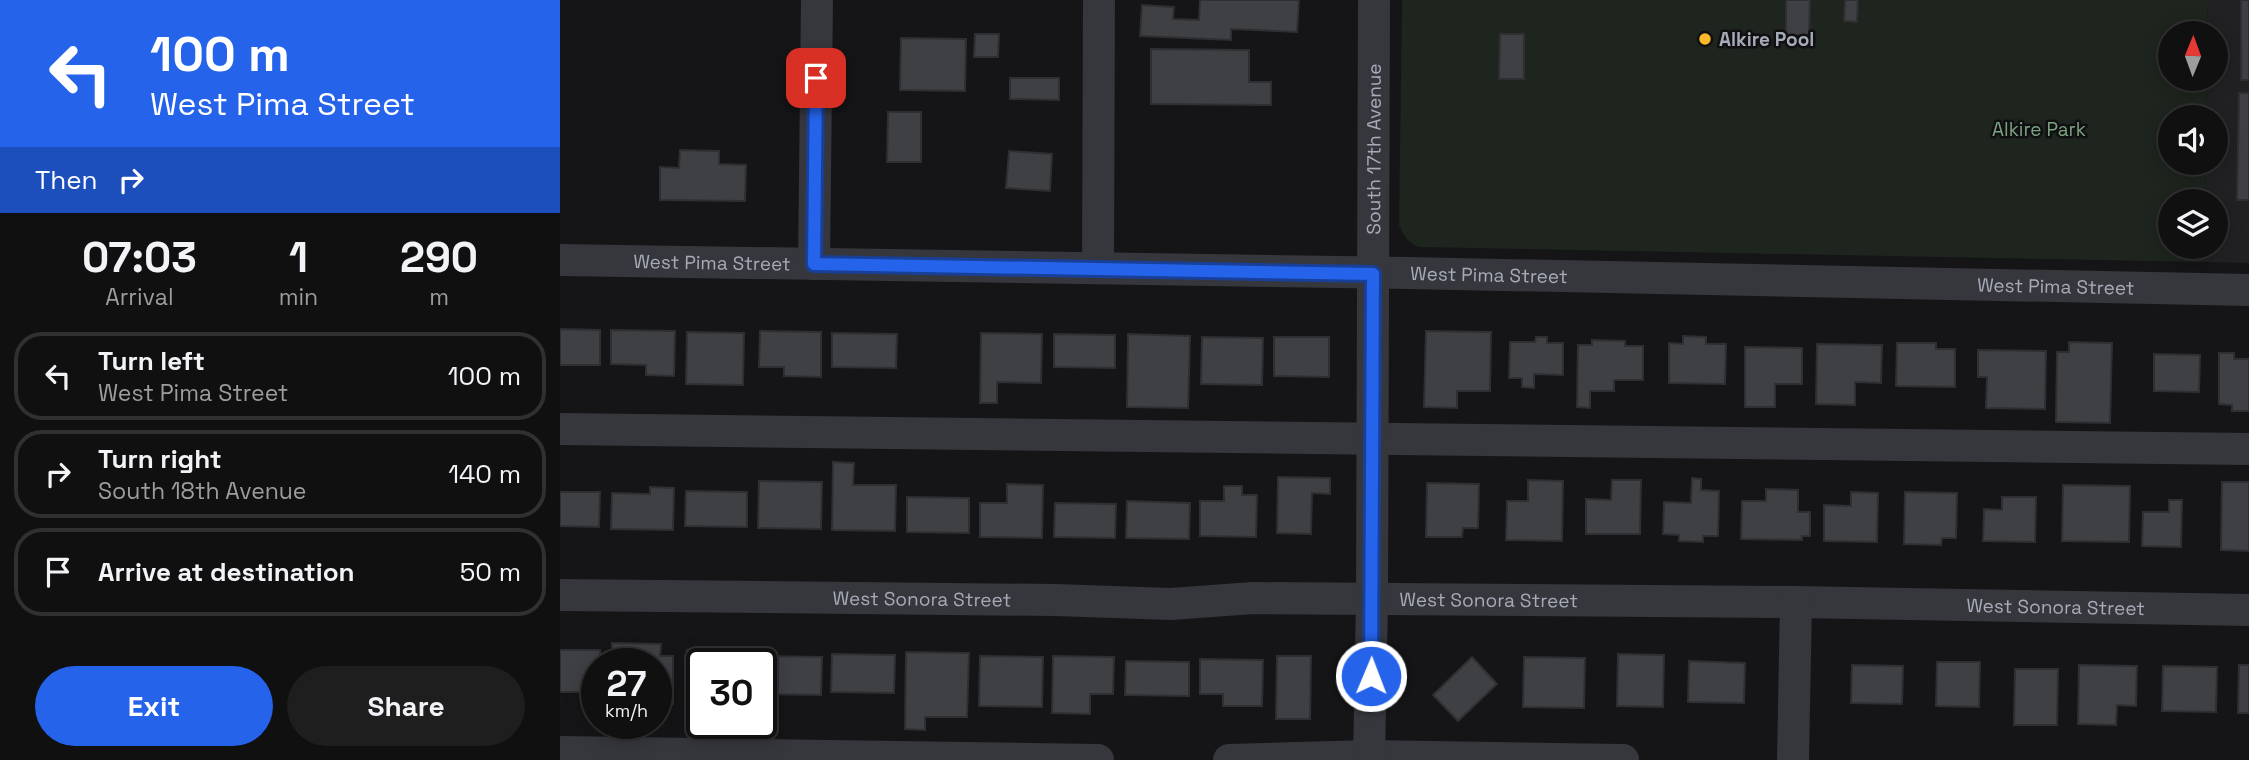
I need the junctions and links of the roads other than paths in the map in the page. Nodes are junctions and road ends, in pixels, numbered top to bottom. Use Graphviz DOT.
graph roads {
  1 [pos="817,0"];
  2 [pos="1099,0"];
  3 [pos="1374,0"];
  4 [pos="560,260"];
  5 [pos="814,264"];
  6 [pos="1098,268"];
  7 [pos="1373,274"];
  8 [pos="2249,290"];
  9 [pos="560,429"];
  10 [pos="1372,440"];
  11 [pos="2249,449"];
  12 [pos="560,595"];
  13 [pos="1372,598"];
  14 [pos="1796,602"];
  15 [pos="2249,610"];
  16 [pos="560,752"];
  17 [pos="1369,758"];
  18 [pos="1098,760"];
  19 [pos="1229,760"];
  20 [pos="1623,760"];
  21 [pos="1793,760"];
  1 -- 5 [label="street"];
  2 -- 6 [label="street"];
  3 -- 7 [label="street, South 17th Avenue"];
  4 -- 5 [label="street, West Pima Street"];
  5 -- 6 [label="street, West Pima Street"];
  6 -- 7 [label="street, West Pima Street"];
  7 -- 8 [label="street, West Pima Street"];
  7 -- 10 [label="street, South 17th Avenue"];
  9 -- 10 [label="street"];
  10 -- 11 [label="street"];
  10 -- 13 [label="street, South 17th Avenue"];
  12 -- 13 [label="street, West Sonora Street"];
  13 -- 14 [label="street, West Sonora Street"];
  13 -- 17 [label="street, South 17th Avenue"];
  14 -- 15 [label="street, West Sonora Street"];
  14 -- 21 [label="street"];
  16 -- 18 [label="street"];
  17 -- 19 [label="street"];
  17 -- 20 [label="street"];
}
